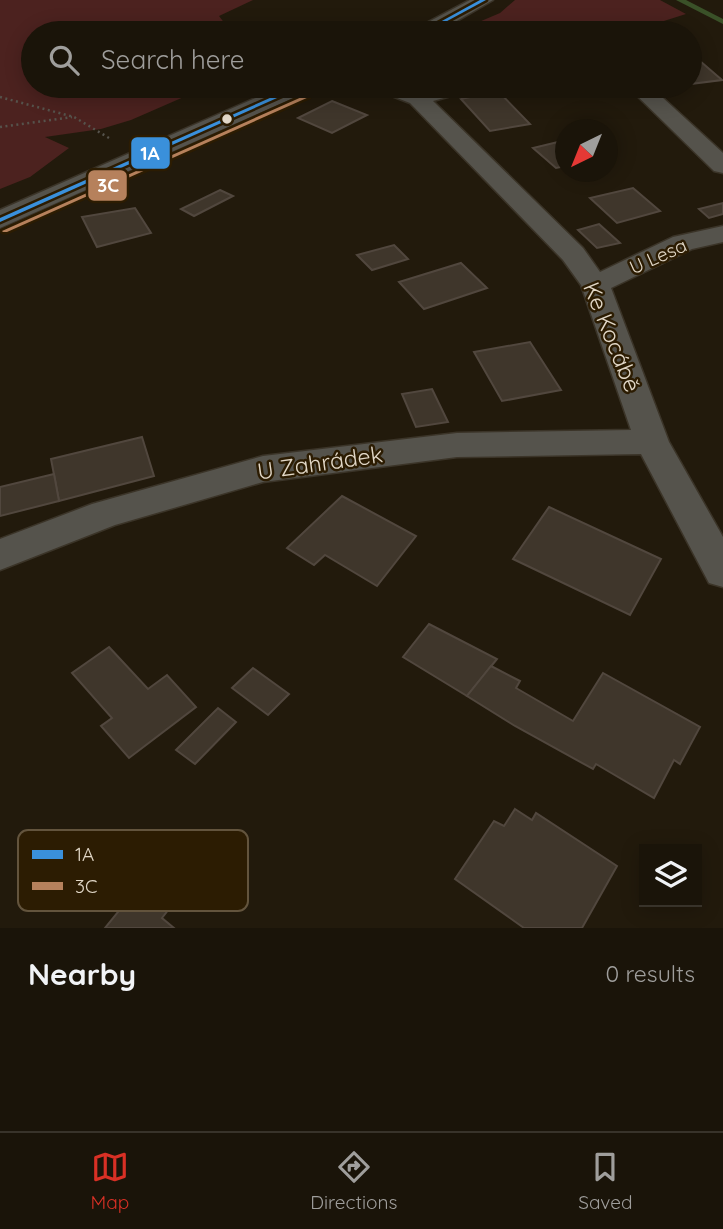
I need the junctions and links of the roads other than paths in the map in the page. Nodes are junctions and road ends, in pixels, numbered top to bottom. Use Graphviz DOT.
graph roads {
  1 [pos="484,0"];
  2 [pos="445,21"];
  3 [pos="273,98"];
  4 [pos="418,98"];
  5 [pos="651,98"];
  6 [pos="723,166"];
  7 [pos="0,220"];
  8 [pos="723,234"];
  9 [pos="595,285"];
  10 [pos="652,442"];
  11 [pos="0,555"];
  12 [pos="723,572"];
  1 -- 2 [label="street"];
  3 -- 7 [label="street"];
  4 -- 9 [label="street, Ke Kocábě"];
  5 -- 6 [label="street"];
  8 -- 9 [label="street, U Lesa"];
  9 -- 10 [label="street, Ke Kocábě"];
  10 -- 11 [label="street, U Zahrádek"];
  10 -- 12 [label="street, Ke Kocábě"];
}
